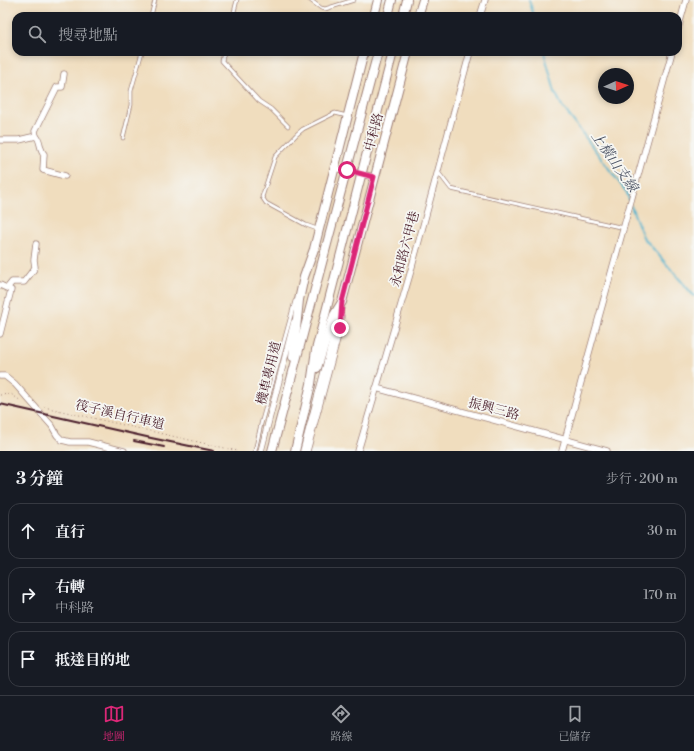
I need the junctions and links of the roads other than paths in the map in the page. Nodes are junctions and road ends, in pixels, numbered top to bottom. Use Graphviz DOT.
graph roads {
  1 [pos="155,0"];
  2 [pos="237,0"];
  3 [pos="310,0"];
  4 [pos="354,0"];
  5 [pos="378,0"];
  6 [pos="392,0"];
  7 [pos="407,0"];
  8 [pos="422,0"];
  9 [pos="485,0"];
  10 [pos="686,0"];
  11 [pos="152,12"];
  12 [pos="234,12"];
  13 [pos="375,12"];
  14 [pos="389,12"];
  15 [pos="404,12"];
  16 [pos="419,12"];
  17 [pos="481,12"];
  18 [pos="682,14"];
  19 [pos="141,56"];
  20 [pos="223,56"];
  21 [pos="363,56"];
  22 [pos="377,56"];
  23 [pos="393,56"];
  24 [pos="407,56"];
  25 [pos="469,56"];
  26 [pos="671,56"];
  27 [pos="64,74"];
  28 [pos="349,117"];
  29 [pos="288,126"];
  30 [pos="36,136"];
  31 [pos="123,138"];
  32 [pos="0,140"];
  33 [pos="335,168"];
  34 [pos="347,170"];
  35 [pos="438,171"];
  36 [pos="362,174"];
  37 [pos="65,176"];
  38 [pos="374,177"];
  39 [pos="624,228"];
  40 [pos="319,230"];
  41 [pos="36,244"];
  42 [pos="304,277"];
  43 [pos="0,285"];
  44 [pos="8,288"];
  45 [pos="299,300"];
  46 [pos="342,302"];
  47 [pos="0,334"];
  48 [pos="0,376"];
  49 [pos="290,381"];
  50 [pos="311,384"];
  51 [pos="376,388"];
  52 [pos="565,440"];
  53 [pos="124,451"];
  54 [pos="255,451"];
  55 [pos="261,451"];
  56 [pos="272,451"];
  57 [pos="294,451"];
  58 [pos="303,451"];
  59 [pos="307,451"];
  60 [pos="358,451"];
  61 [pos="562,451"];
  62 [pos="607,451"];
  1 -- 11 [label="lane"];
  2 -- 12 [label="lane"];
  3 -- 4 [label="lane"];
  5 -- 13 [label="street"];
  6 -- 14 [label="street"];
  7 -- 15 [label="street"];
  8 -- 16 [label="street"];
  9 -- 17 [label="street"];
  10 -- 18 [label="street"];
  19 -- 31 [label="lane"];
  20 -- 29 [label="lane"];
  21 -- 28 [label="street"];
  22 -- 34 [label="street, 中科路"];
  23 -- 36 [label="street, 中科路"];
  24 -- 38 [label="street, 中科路"];
  25 -- 35 [label="street, 永和路六甲巷"];
  26 -- 39 [label="street"];
  27 -- 30 [label="street"];
  28 -- 33 [label="street"];
  28 -- 40 [label="lane"];
  30 -- 32 [label="street"];
  30 -- 37 [label="street"];
  33 -- 34 [label="street"];
  33 -- 40 [label="street"];
  34 -- 36 [label="street"];
  34 -- 49 [label="street, 中科路"];
  35 -- 39 [label="lane"];
  35 -- 51 [label="street, 永和路六甲巷"];
  36 -- 38 [label="street"];
  36 -- 50 [label="street, 中科路"];
  38 -- 46 [label="street, 中科路"];
  39 -- 52 [label="street"];
  40 -- 42 [label="street"];
  41 -- 44 [label="street"];
  42 -- 45 [label="street"];
  42 -- 54 [label="lane"];
  43 -- 44 [label="street"];
  44 -- 47 [label="street"];
  45 -- 49 [label="street"];
  45 -- 55 [label="street, 機車專用道"];
  46 -- 50 [label="street"];
  46 -- 58 [label="street"];
  46 -- 59 [label="street, 中科路"];
  48 -- 53 [label="street"];
  49 -- 56 [label="street"];
  50 -- 57 [label="street"];
  51 -- 52 [label="street, 振興三路"];
  51 -- 60 [label="street, 永和路六甲巷"];
  52 -- 61 [label="street"];
  52 -- 62 [label="street, 振興三路"];
}
